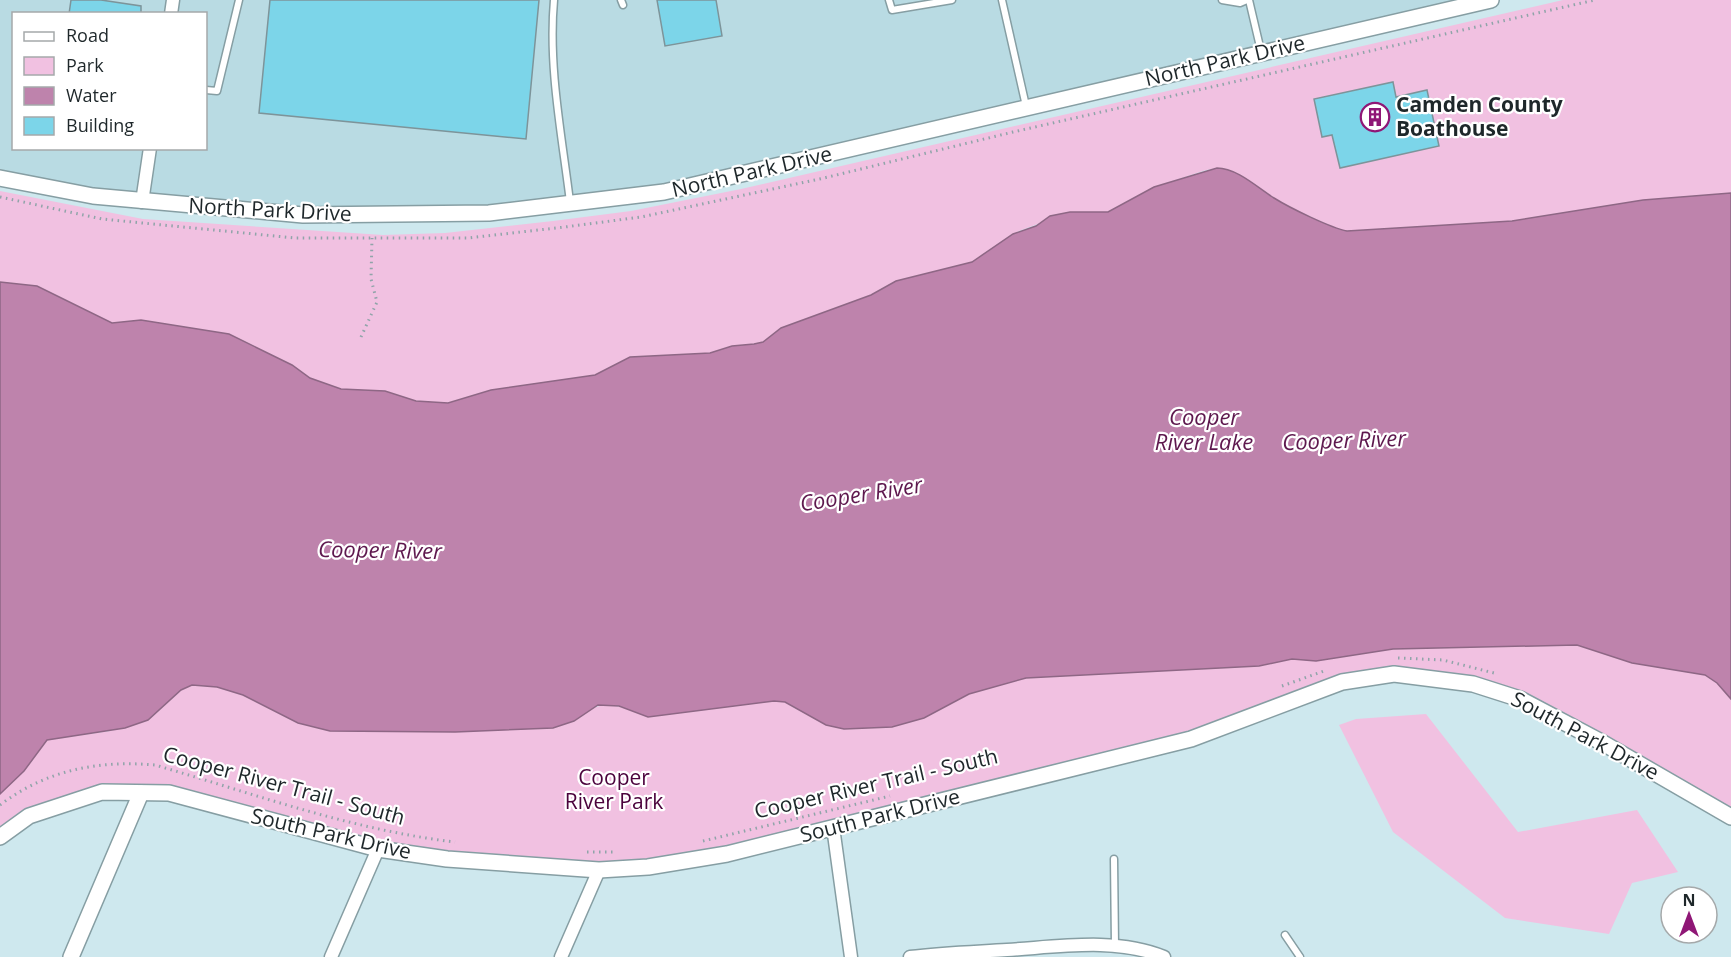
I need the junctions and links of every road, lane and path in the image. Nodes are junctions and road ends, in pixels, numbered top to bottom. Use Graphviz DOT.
graph roads {
  1 [pos="239,0"];
  2 [pos="554,0"];
  3 [pos="890,0"];
  4 [pos="952,0"];
  5 [pos="1002,0"];
  6 [pos="1222,0"];
  7 [pos="1248,0"];
  8 [pos="1491,0"];
  9 [pos="1261,52"];
  10 [pos="207,90"];
  11 [pos="1027,109"];
  12 [pos="150,150"];
  13 [pos="0,178"];
  14 [pos="142,202"];
  15 [pos="570,203"];
  16 [pos="372,238"];
  17 [pos="361,337"];
  18 [pos="1394,658"];
  19 [pos="1332,668"];
  20 [pos="1502,676"];
  21 [pos="1280,687"];
  22 [pos="141,793"];
  23 [pos="901,793"];
  24 [pos="0,805"];
  25 [pos="1731,818"];
  26 [pos="833,827"];
  27 [pos="0,837"];
  28 [pos="460,843"];
  29 [pos="693,843"];
  30 [pos="378,849"];
  31 [pos="578,852"];
  32 [pos="622,852"];
  33 [pos="1114,859"];
  34 [pos="599,870"];
  35 [pos="1285,935"];
  36 [pos="1115,946"];
  37 [pos="70,957"];
  38 [pos="331,957"];
  39 [pos="561,957"];
  40 [pos="851,957"];
  41 [pos="918,957"];
  42 [pos="1164,957"];
  43 [pos="1300,957"];
  1 -- 10 [label="lane"];
  2 -- 15 [label="lane"];
  3 -- 4 [label="lane"];
  5 -- 11 [label="lane"];
  6 -- 7 [label="lane"];
  7 -- 9 [label="lane"];
  8 -- 9 [label="street, North Park Drive"];
  9 -- 11 [label="street, North Park Drive"];
  11 -- 15 [label="street, North Park Drive"];
  12 -- 14 [label="street"];
  13 -- 14 [label="street, North Park Drive"];
  14 -- 15 [label="street, North Park Drive"];
  16 -- 17 [label="path"];
  18 -- 20 [label="path"];
  19 -- 21 [label="path"];
  22 -- 27 [label="street, South Park Drive"];
  22 -- 30 [label="street, South Park Drive"];
  22 -- 37 [label="street"];
  23 -- 29 [label="path, Cooper River Trail - South"];
  24 -- 28 [label="path, Cooper River Trail - South"];
  25 -- 26 [label="street, South Park Drive"];
  26 -- 34 [label="street, South Park Drive"];
  26 -- 40 [label="street"];
  30 -- 34 [label="street, South Park Drive"];
  30 -- 38 [label="street"];
  31 -- 32 [label="path"];
  33 -- 36 [label="lane"];
  34 -- 39 [label="street"];
  35 -- 43 [label="lane"];
  36 -- 41 [label="street"];
  36 -- 42 [label="street"];
}
